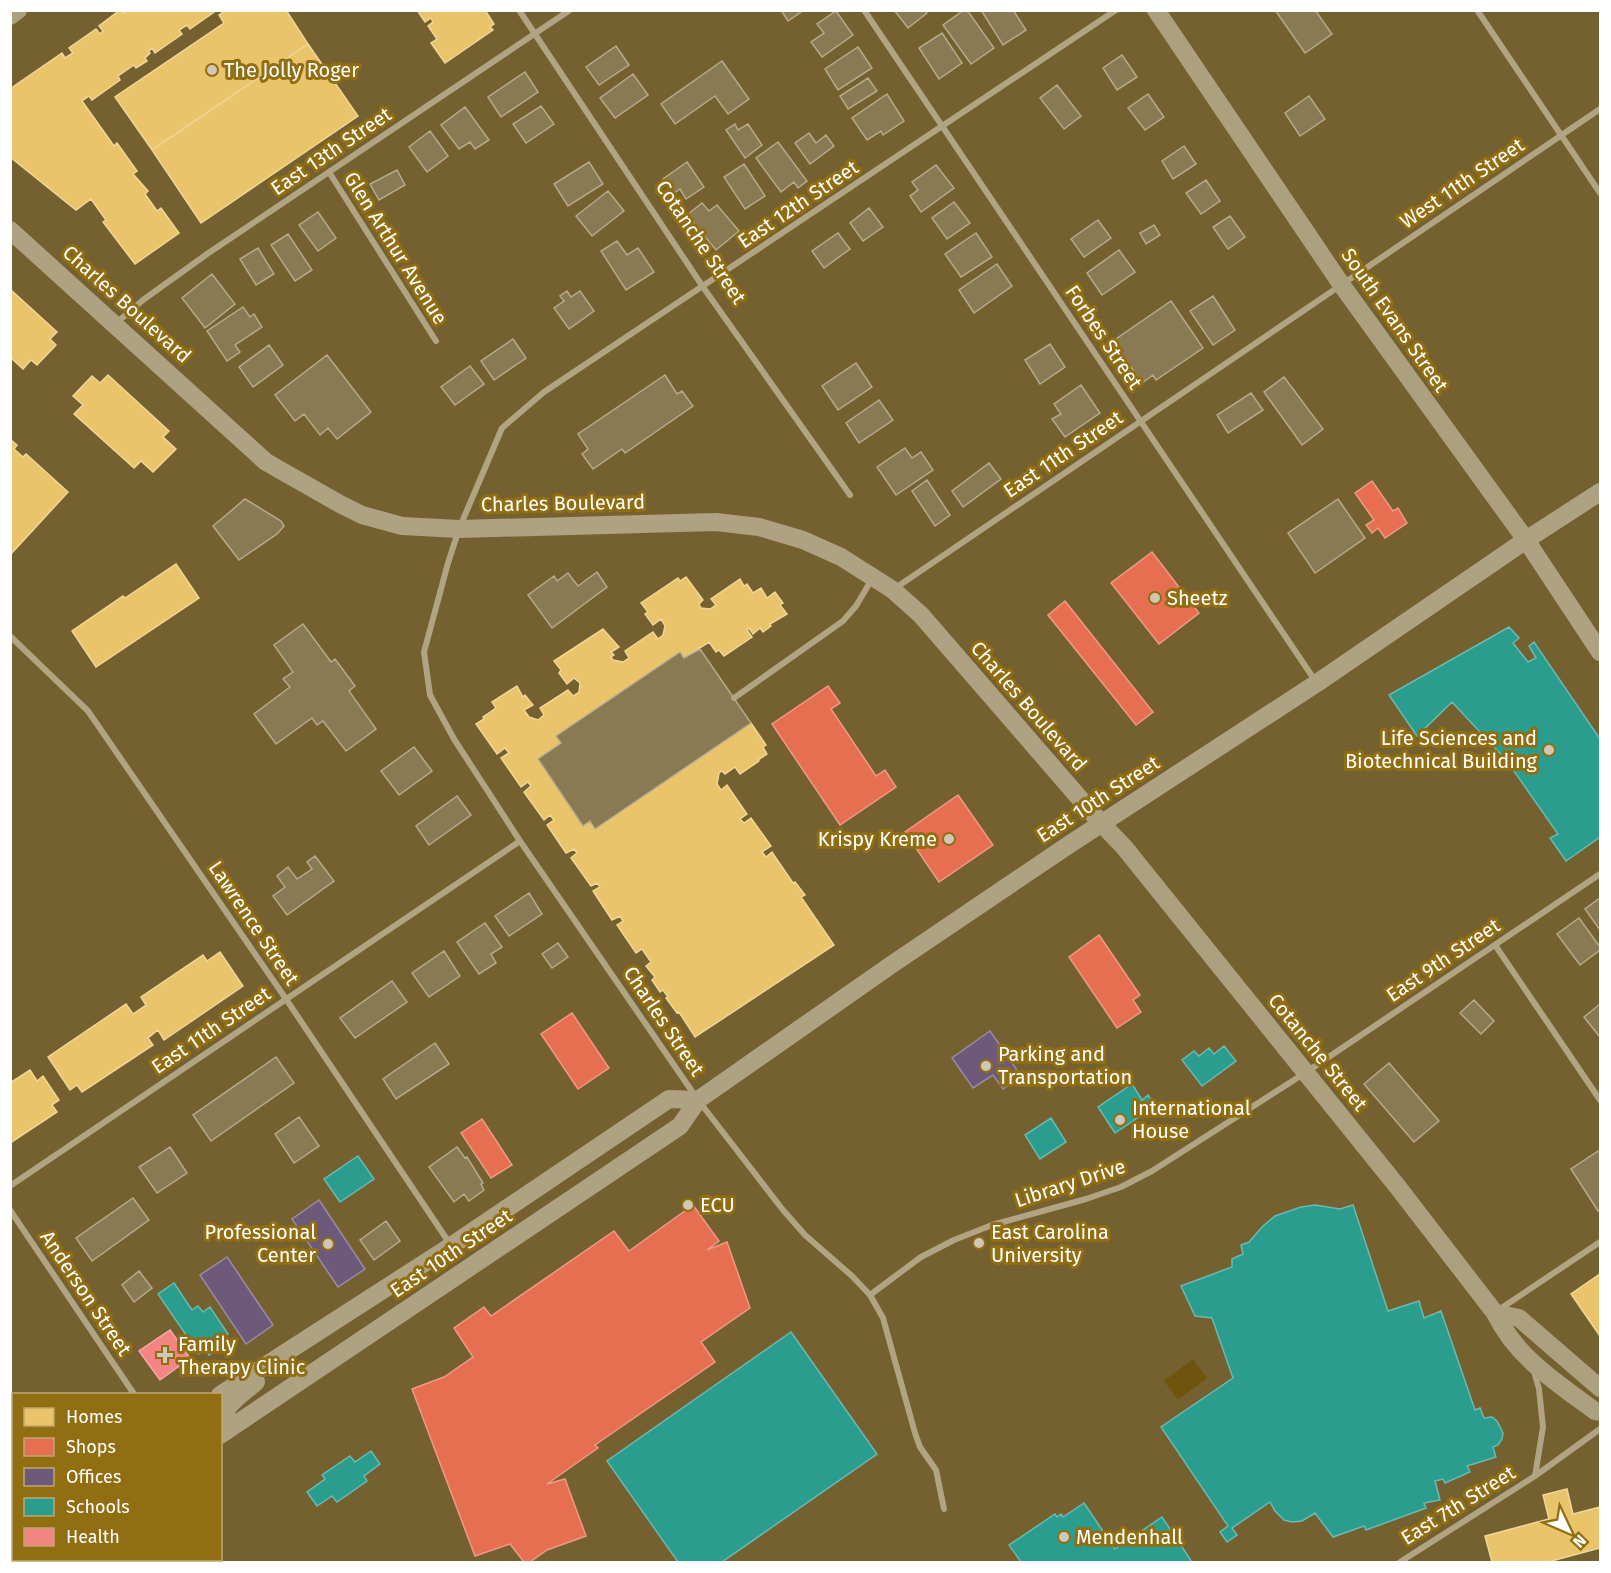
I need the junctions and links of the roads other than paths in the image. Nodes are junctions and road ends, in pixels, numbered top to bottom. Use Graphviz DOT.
graph roads {
  1 [pos="18,10"];
  2 [pos="519,10"];
  3 [pos="570,10"];
  4 [pos="864,10"];
  5 [pos="1116,10"];
  6 [pos="1156,10"];
  7 [pos="1477,10"];
  8 [pos="10,16"];
  9 [pos="535,34"];
  10 [pos="1600,109"];
  11 [pos="943,127"];
  12 [pos="1562,136"];
  13 [pos="329,172"];
  14 [pos="1600,194"];
  15 [pos="10,230"];
  16 [pos="1341,284"];
  17 [pos="704,286"];
  18 [pos="115,324"];
  19 [pos="436,341"];
  20 [pos="1141,420"];
  21 [pos="1600,492"];
  22 [pos="850,495"];
  23 [pos="459,529"];
  24 [pos="1526,540"];
  25 [pos="874,576"];
  26 [pos="893,590"];
  27 [pos="10,636"];
  28 [pos="1600,652"];
  29 [pos="1317,683"];
  30 [pos="734,698"];
  31 [pos="1101,824"];
  32 [pos="520,841"];
  33 [pos="1600,874"];
  34 [pos="1495,945"];
  35 [pos="286,999"];
  36 [pos="1305,1073"];
  37 [pos="698,1100"];
  38 [pos="1600,1100"];
  39 [pos="10,1186"];
  40 [pos="10,1210"];
  41 [pos="1600,1242"];
  42 [pos="451,1246"];
  43 [pos="870,1295"];
  44 [pos="1495,1312"];
  45 [pos="294,1346"];
  46 [pos="1532,1364"];
  47 [pos="1600,1388"];
  48 [pos="133,1393"];
  49 [pos="222,1394"];
  50 [pos="1600,1412"];
  51 [pos="1600,1429"];
  52 [pos="223,1433"];
  53 [pos="1535,1476"];
  54 [pos="944,1509"];
  55 [pos="1400,1562"];
  1 -- 8 [label="main road"];
  2 -- 9 [label="street, Cotanche Street"];
  3 -- 9 [label="street, East 13th Street"];
  4 -- 11 [label="street, Forbes Street"];
  5 -- 11 [label="street, East 12th Street"];
  6 -- 16 [label="main road, South Evans Street"];
  7 -- 12 [label="street"];
  9 -- 13 [label="street, East 13th Street"];
  9 -- 17 [label="street, Cotanche Street"];
  10 -- 12 [label="street, West 11th Street"];
  11 -- 17 [label="street, East 12th Street"];
  11 -- 20 [label="street, Forbes Street"];
  12 -- 14 [label="street"];
  12 -- 16 [label="street, West 11th Street"];
  13 -- 18 [label="street, East 13th Street"];
  13 -- 19 [label="street, Glen Arthur Avenue"];
  15 -- 18 [label="main road, Charles Boulevard"];
  16 -- 20 [label="street, East 11th Street"];
  16 -- 24 [label="main road, South Evans Street"];
  17 -- 22 [label="street, Cotanche Street"];
  17 -- 23 [label="street, East 12th Street"];
  18 -- 23 [label="main road, Charles Boulevard"];
  20 -- 26 [label="street, East 11th Street"];
  20 -- 29 [label="street, Forbes Street"];
  21 -- 24 [label="main road, East 10th Street"];
  23 -- 25 [label="main road, Charles Boulevard"];
  23 -- 32 [label="street, Charles Street"];
  24 -- 28 [label="main road, South Evans Street"];
  24 -- 29 [label="main road, East 10th Street"];
  25 -- 26 [label="main road, Charles Boulevard"];
  25 -- 30 [label="street"];
  26 -- 31 [label="main road, Charles Boulevard"];
  27 -- 35 [label="street, Lawrence Street"];
  29 -- 31 [label="main road, East 10th Street"];
  31 -- 36 [label="main road, Cotanche Street"];
  31 -- 37 [label="main road, East 10th Street"];
  32 -- 35 [label="street, East 11th Street"];
  32 -- 37 [label="street, Charles Street"];
  33 -- 34 [label="street, East 9th Street"];
  34 -- 36 [label="street, East 9th Street"];
  34 -- 38 [label="street"];
  35 -- 39 [label="street, East 11th Street"];
  35 -- 42 [label="street, Lawrence Street"];
  36 -- 43 [label="street, Library Drive"];
  36 -- 44 [label="main road, Cotanche Street"];
  37 -- 42 [label="main road, East 10th Street"];
  37 -- 43 [label="street, Charles Street"];
  37 -- 52 [label="main road, East 10th Street"];
  40 -- 48 [label="street, Anderson Street"];
  41 -- 44 [label="street"];
  42 -- 45 [label="main road, East 10th Street"];
  43 -- 54 [label="street, Charles Street"];
  44 -- 46 [label="main road, Cotanche Street"];
  44 -- 47 [label="main road"];
  45 -- 49 [label="main road, East 10th Street"];
  45 -- 52 [label="main road"];
  46 -- 50 [label="main road, Cotanche Street"];
  46 -- 53 [label="street, East 7th Street"];
  51 -- 53 [label="street, East 7th Street"];
  53 -- 55 [label="street, East 7th Street"];
}
